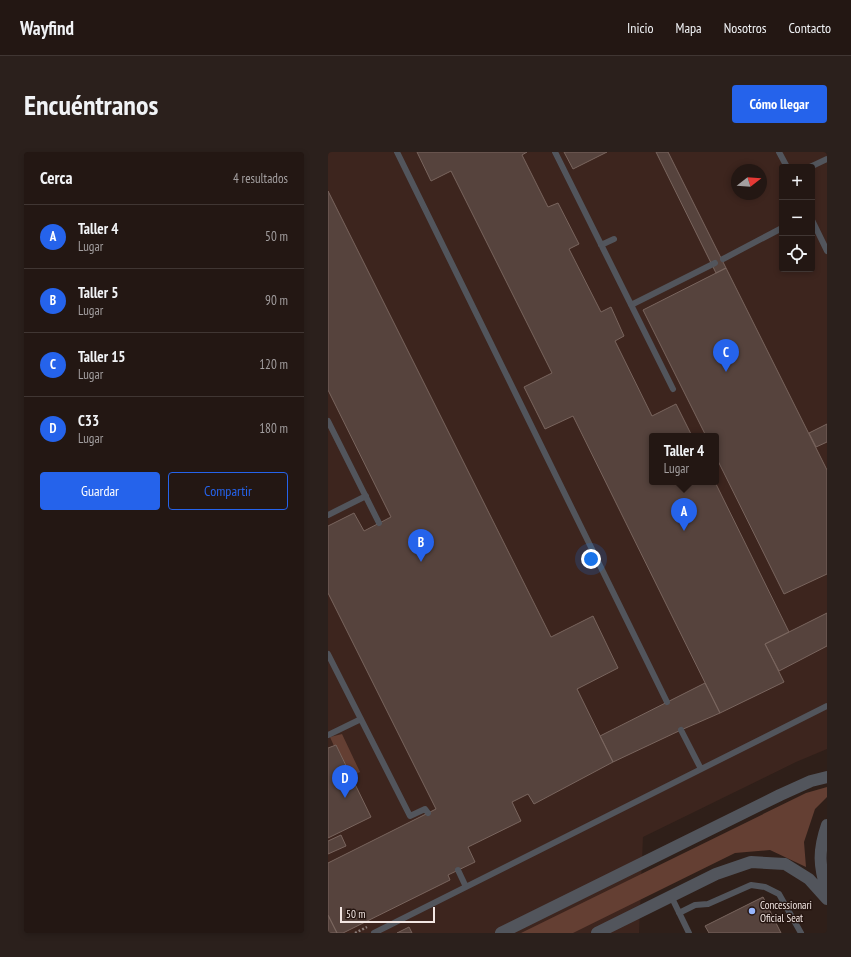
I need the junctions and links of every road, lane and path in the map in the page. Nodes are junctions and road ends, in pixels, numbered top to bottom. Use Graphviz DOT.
graph roads {
  1 [pos="397,152"];
  2 [pos="555,152"];
  3 [pos="779,152"];
  4 [pos="827,159"];
  5 [pos="785,164"];
  6 [pos="815,165"];
  7 [pos="815,226"];
  8 [pos="779,230"];
  9 [pos="614,239"];
  10 [pos="601,245"];
  11 [pos="827,251"];
  12 [pos="723,259"];
  13 [pos="715,263"];
  14 [pos="631,305"];
  15 [pos="673,388"];
  16 [pos="328,421"];
  17 [pos="366,496"];
  18 [pos="328,515"];
  19 [pos="379,523"];
  20 [pos="328,654"];
  21 [pos="667,702"];
  22 [pos="827,706"];
  23 [pos="361,719"];
  24 [pos="681,730"];
  25 [pos="328,735"];
  26 [pos="701,770"];
  27 [pos="827,777"];
  28 [pos="428,813"];
  29 [pos="827,825"];
  30 [pos="458,870"];
  31 [pos="466,887"];
  32 [pos="827,892"];
  33 [pos="671,896"];
  34 [pos="827,899"];
  35 [pos="679,913"];
  36 [pos="374,933"];
  37 [pos="501,933"];
  38 [pos="597,933"];
  39 [pos="689,933"];
  40 [pos="800,933"];
  1 -- 21 [label="lane"];
  2 -- 10 [label="lane"];
  3 -- 5 [label="lane"];
  4 -- 6 [label="lane"];
  7 -- 11 [label="lane"];
  8 -- 12 [label="lane"];
  9 -- 10 [label="lane"];
  10 -- 14 [label="lane"];
  13 -- 14 [label="lane"];
  14 -- 15 [label="lane"];
  16 -- 17 [label="lane"];
  17 -- 18 [label="lane"];
  17 -- 19 [label="lane"];
  20 -- 23 [label="lane"];
  22 -- 26 [label="lane"];
  23 -- 25 [label="lane"];
  23 -- 28 [label="lane"];
  24 -- 26 [label="lane"];
  26 -- 31 [label="lane"];
  27 -- 37 [label="street"];
  29 -- 32 [label="street"];
  30 -- 31 [label="lane"];
  31 -- 36 [label="lane"];
  33 -- 34 [label="street"];
  33 -- 35 [label="lane"];
  33 -- 38 [label="street"];
  35 -- 39 [label="lane"];
  35 -- 40 [label="lane"];
}
